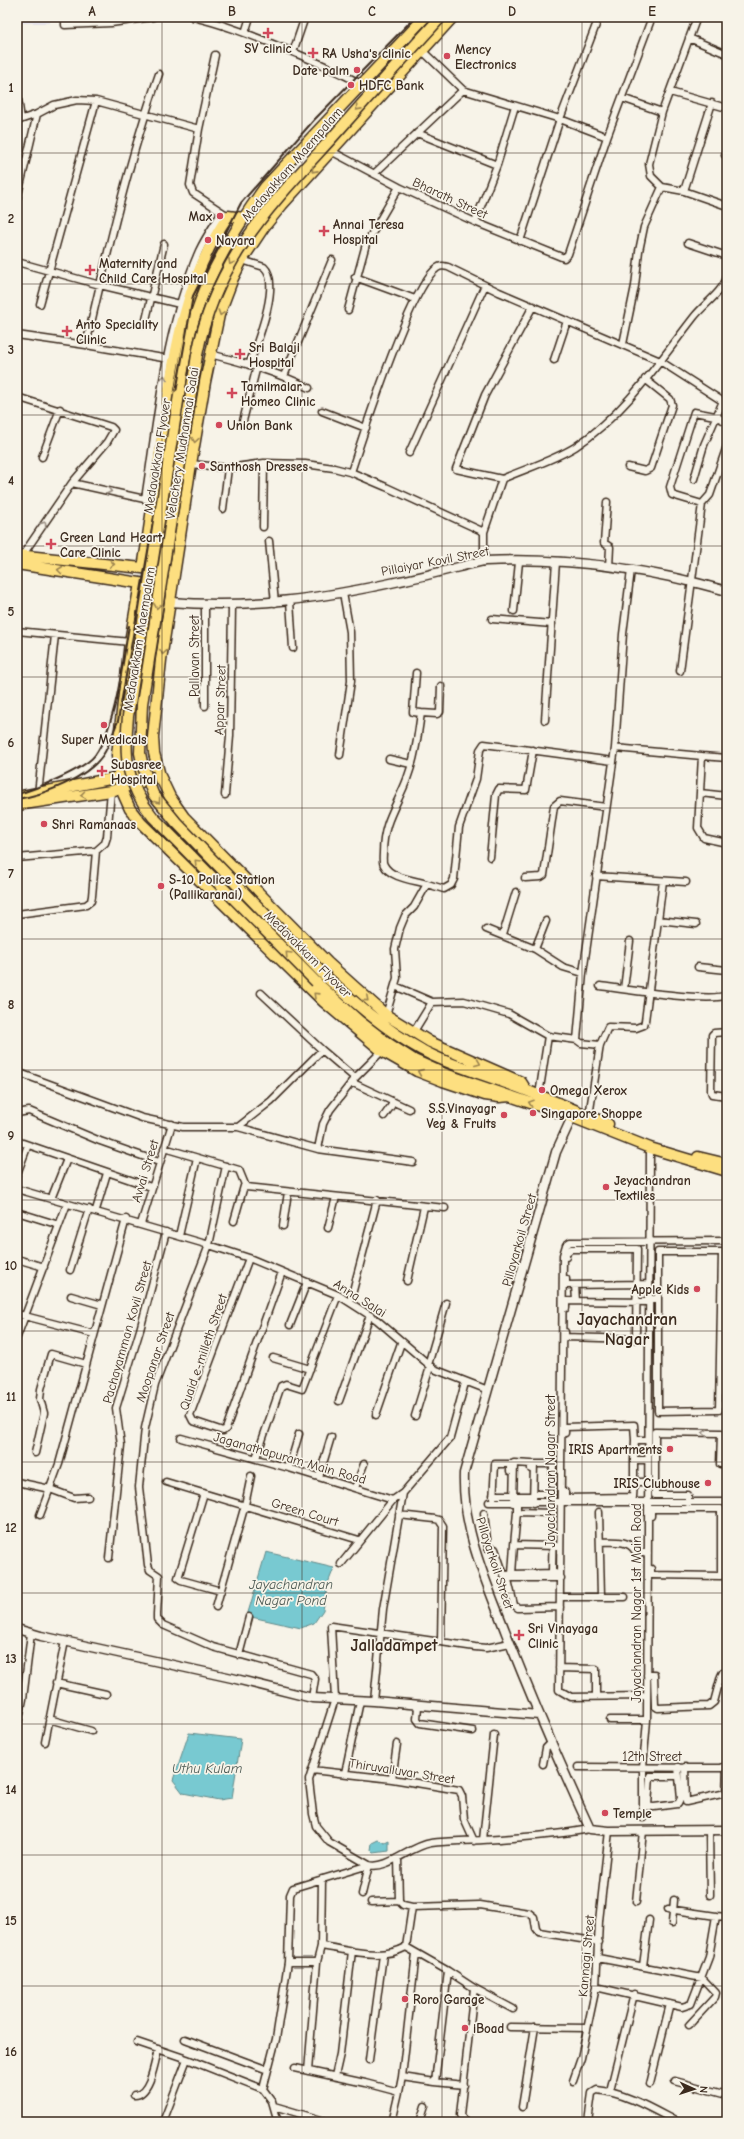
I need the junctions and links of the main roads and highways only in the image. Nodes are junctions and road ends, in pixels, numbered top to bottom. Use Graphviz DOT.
graph roads {
  1 [pos="425,17"];
  2 [pos="441,17"];
  3 [pos="453,17"];
  4 [pos="244,218"];
  5 [pos="150,503"];
  6 [pos="184,511"];
  7 [pos="19,558"];
  8 [pos="143,568"];
  9 [pos="175,572"];
  10 [pos="140,583"];
  11 [pos="173,585"];
  12 [pos="123,692"];
  13 [pos="157,697"];
  14 [pos="157,764"];
  15 [pos="160,776"];
  16 [pos="120,777"];
  17 [pos="121,789"];
  18 [pos="17,797"];
  19 [pos="17,805"];
  20 [pos="526,1090"];
  21 [pos="511,1096"];
  22 [pos="702,1162"];
  23 [pos="727,1164"];
  24 [pos="727,1171"];
  1 -- 4 [label="main road"];
  2 -- 20 [label="main road, Medavakkam Maempalam, one-way, bridge"];
  3 -- 6 [label="main road, Velachery Mudhanmai Salai, one-way"];
  5 -- 4 [label="main road, Velachery Mudhanmai Salai, one-way"];
  21 -- 4 [label="main road, Medavakkam Flyover, one-way, bridge"];
  5 -- 6 [label="main road"];
  5 -- 8 [label="main road, Velachery Mudhanmai Salai"];
  6 -- 9 [label="main road, Velachery Mudhanmai Salai"];
  7 -- 8 [label="main road, one-way"];
  10 -- 7 [label="main road, one-way"];
  8 -- 9 [label="main road"];
  9 -- 11 [label="main road, Velachery Mudhanmai Salai"];
  10 -- 11 [label="main road"];
  10 -- 12 [label="main road"];
  11 -- 13 [label="main road, Velachery Mudhanmai Salai, one-way"];
  12 -- 13 [label="main road"];
  12 -- 16 [label="main road"];
  13 -- 14 [label="main road, Velachery Mudhanmai Salai"];
  14 -- 15 [label="main road, Velachery Mudhanmai Salai"];
  14 -- 16 [label="main road"];
  15 -- 17 [label="main road"];
  15 -- 20 [label="main road, Velachery Mudhanmai Salai, one-way"];
  16 -- 17 [label="main road"];
  16 -- 18 [label="main road"];
  17 -- 19 [label="main road, one-way"];
  21 -- 17 [label="main road, one-way"];
  20 -- 22 [label="main road, Medavakkam Maempalam"];
  22 -- 21 [label="main road, Medavakkam Flyover, one-way"];
  22 -- 23 [label="main road"];
  22 -- 24 [label="main road"];
}
